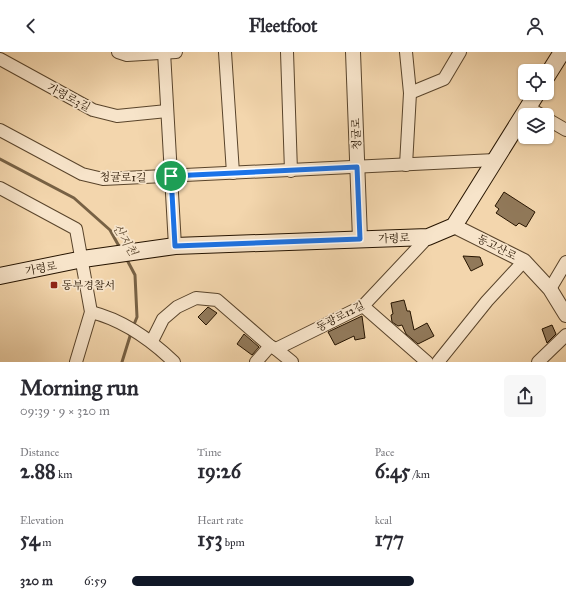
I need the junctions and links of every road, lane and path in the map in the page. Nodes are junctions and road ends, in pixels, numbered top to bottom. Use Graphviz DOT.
graph roads {
  1 [pos="118,52"];
  2 [pos="168,52"];
  3 [pos="225,52"];
  4 [pos="287,52"];
  5 [pos="353,52"];
  6 [pos="406,52"];
  7 [pos="460,52"];
  8 [pos="562,52"];
  9 [pos="0,59"];
  10 [pos="554,65"];
  11 [pos="410,94"];
  12 [pos="167,110"];
  13 [pos="554,123"];
  14 [pos="0,130"];
  15 [pos="566,130"];
  16 [pos="518,131"];
  17 [pos="495,160"];
  18 [pos="406,165"];
  19 [pos="357,167"];
  20 [pos="291,171"];
  21 [pos="233,174"];
  22 [pos="171,176"];
  23 [pos="0,188"];
  24 [pos="454,226"];
  25 [pos="428,238"];
  26 [pos="360,239"];
  27 [pos="175,246"];
  28 [pos="83,260"];
  29 [pos="524,261"];
  30 [pos="566,262"];
  31 [pos="0,276"];
  32 [pos="550,289"];
  33 [pos="363,306"];
  34 [pos="91,312"];
  35 [pos="566,313"];
  36 [pos="566,335"];
  37 [pos="152,341"];
  38 [pos="273,347"];
  39 [pos="76,362"];
  40 [pos="174,362"];
  41 [pos="256,362"];
  42 [pos="292,362"];
  43 [pos="427,362"];
  44 [pos="438,362"];
  45 [pos="538,362"];
  1 -- 2 [label="street"];
  2 -- 12 [label="street"];
  3 -- 21 [label="street"];
  4 -- 20 [label="street"];
  5 -- 19 [label="street, 청귤로"];
  6 -- 11 [label="street"];
  7 -- 11 [label="street"];
  8 -- 10 [label="main road"];
  9 -- 12 [label="street, 가령로3길"];
  11 -- 18 [label="street"];
  12 -- 22 [label="street"];
  13 -- 15 [label="street"];
  14 -- 22 [label="street, 청귤로1길"];
  16 -- 17 [label="main road"];
  17 -- 18 [label="street, 청귤로1길"];
  17 -- 24 [label="main road"];
  18 -- 19 [label="street, 청귤로1길"];
  19 -- 20 [label="street, 청귤로1길"];
  19 -- 26 [label="street, 청귤로"];
  20 -- 21 [label="street, 청귤로1길"];
  21 -- 22 [label="street, 청귤로1길"];
  22 -- 27 [label="street"];
  23 -- 28 [label="street"];
  24 -- 25 [label="main road, 가령로"];
  24 -- 29 [label="street, 동고산로"];
  25 -- 26 [label="main road, 가령로"];
  25 -- 33 [label="street, 동광로12길"];
  26 -- 27 [label="main road, 가령로"];
  27 -- 28 [label="main road, 가령로"];
  28 -- 31 [label="main road, 가령로"];
  28 -- 34 [label="street"];
  29 -- 32 [label="street, 동고산로"];
  29 -- 44 [label="street"];
  30 -- 32 [label="street"];
  32 -- 35 [label="street, 동고산로"];
  33 -- 38 [label="street, 동광로12길"];
  33 -- 43 [label="street"];
  34 -- 37 [label="street"];
  34 -- 39 [label="street"];
  36 -- 45 [label="street"];
  37 -- 38 [label="street"];
  37 -- 40 [label="street"];
  38 -- 41 [label="street, 동광로12길"];
  38 -- 42 [label="street"];
}
